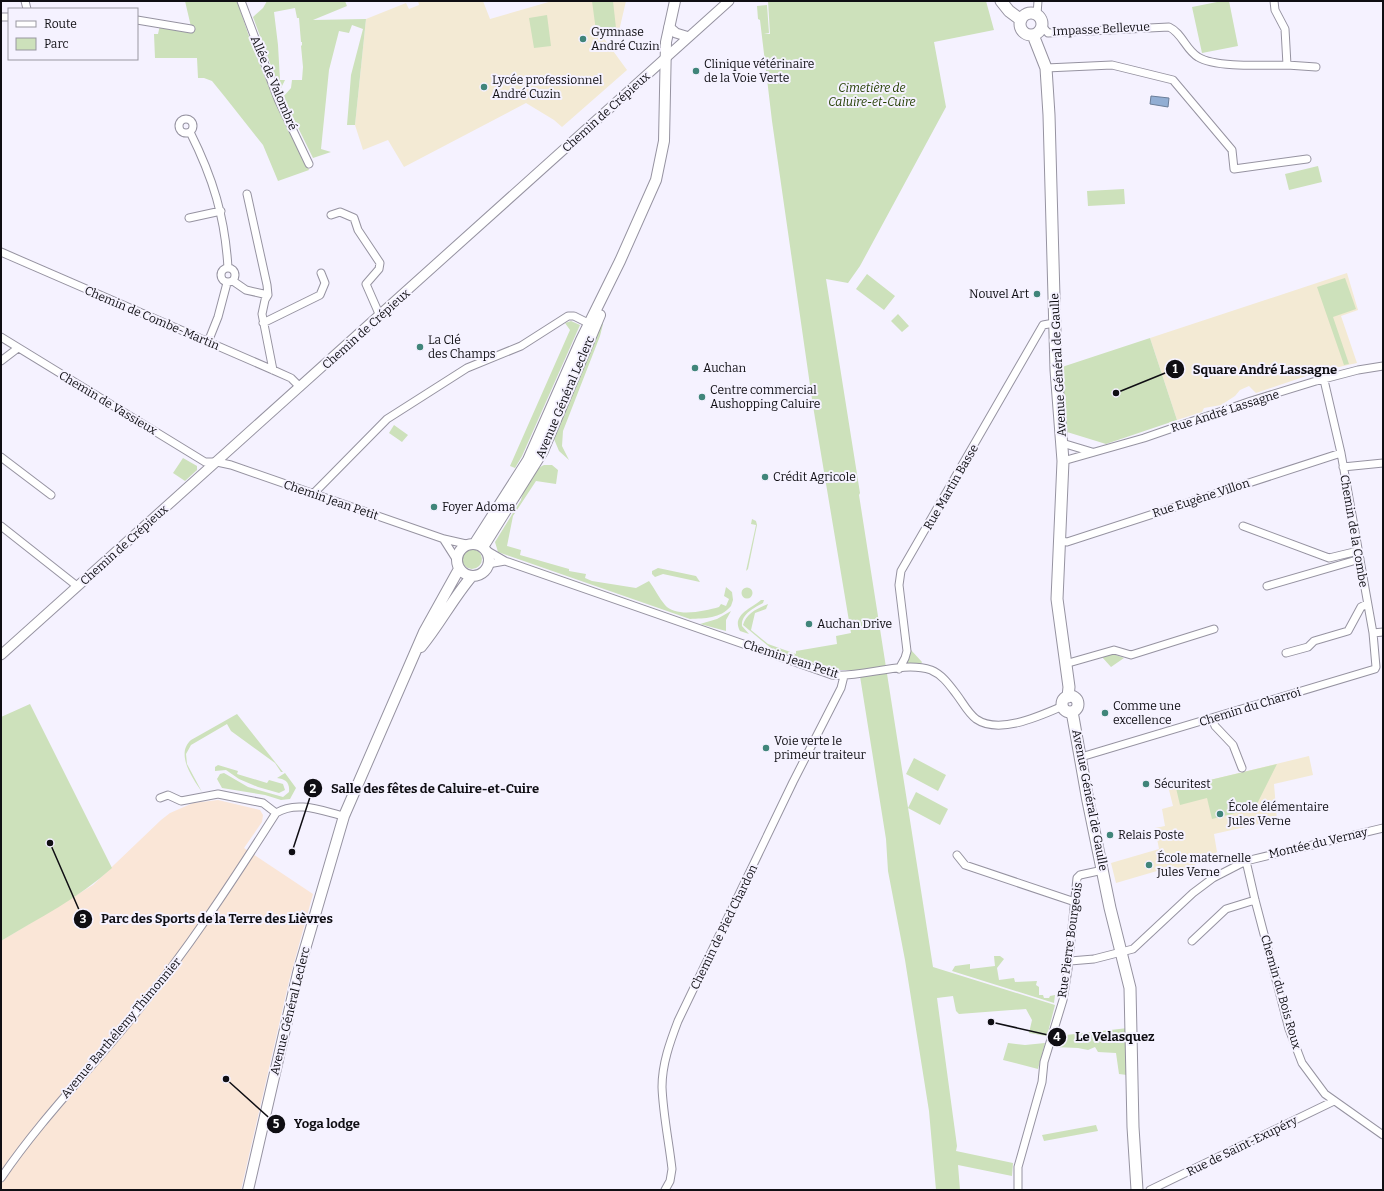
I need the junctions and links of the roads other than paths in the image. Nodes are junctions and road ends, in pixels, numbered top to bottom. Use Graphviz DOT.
graph roads {
  1 [pos="241,1"];
  2 [pos="675,1"];
  3 [pos="729,1"];
  4 [pos="1001,1"];
  5 [pos="1038,1"];
  6 [pos="1274,1"];
  7 [pos="1037,14"];
  8 [pos="138,20"];
  9 [pos="1021,20"];
  10 [pos="669,26"];
  11 [pos="1042,26"];
  12 [pos="190,29"];
  13 [pos="1033,35"];
  14 [pos="689,37"];
  15 [pos="666,58"];
  16 [pos="1287,65"];
  17 [pos="1316,66"];
  18 [pos="1046,68"];
  19 [pos="190,132"];
  20 [pos="1307,159"];
  21 [pos="309,164"];
  22 [pos="247,194"];
  23 [pos="221,211"];
  24 [pos="331,215"];
  25 [pos="189,218"];
  26 [pos="1,252"];
  27 [pos="228,268"];
  28 [pos="321,273"];
  29 [pos="230,282"];
  30 [pos="268,295"];
  31 [pos="380,316"];
  32 [pos="263,323"];
  33 [pos="1054,323"];
  34 [pos="592,325"];
  35 [pos="1,337"];
  36 [pos="208,342"];
  37 [pos="18,348"];
  38 [pos="1,361"];
  39 [pos="1383,366"];
  40 [pos="273,370"];
  41 [pos="1324,380"];
  42 [pos="300,387"];
  43 [pos="1062,443"];
  44 [pos="1092,452"];
  45 [pos="1341,453"];
  46 [pos="1,457"];
  47 [pos="1063,461"];
  48 [pos="217,462"];
  49 [pos="1383,462"];
  50 [pos="1344,467"];
  51 [pos="313,494"];
  52 [pos="51,496"];
  53 [pos="1,526"];
  54 [pos="1243,526"];
  55 [pos="444,539"];
  56 [pos="1061,541"];
  57 [pos="478,546"];
  58 [pos="1358,551"];
  59 [pos="1360,559"];
  60 [pos="505,561"];
  61 [pos="458,564"];
  62 [pos="488,564"];
  63 [pos="472,576"];
  64 [pos="77,586"];
  65 [pos="1268,586"];
  66 [pos="1367,604"];
  67 [pos="1214,629"];
  68 [pos="1383,632"];
  69 [pos="1373,633"];
  70 [pos="1286,653"];
  71 [pos="1,654"];
  72 [pos="414,657"];
  73 [pos="1065,664"];
  74 [pos="898,669"];
  75 [pos="844,676"];
  76 [pos="1067,705"];
  77 [pos="1212,718"];
  78 [pos="1080,757"];
  79 [pos="1242,768"];
  80 [pos="160,798"];
  81 [pos="276,813"];
  82 [pos="344,816"];
  83 [pos="1383,828"];
  84 [pos="957,855"];
  85 [pos="1246,861"];
  86 [pos="1103,870"];
  87 [pos="1255,900"];
  88 [pos="1075,902"];
  89 [pos="1192,941"];
  90 [pos="1125,951"];
  91 [pos="1070,961"];
  92 [pos="1334,1101"];
  93 [pos="1383,1135"];
  94 [pos="1,1178"];
  95 [pos="248,1190"];
  96 [pos="665,1190"];
  97 [pos="1018,1190"];
  98 [pos="1137,1190"];
  99 [pos="1143,1190"];
  100 [pos="1150,1190"];
  1 -- 21 [label="street, Allée de Valombré"];
  2 -- 10 [label="main road, Avenue Général Leclerc"];
  3 -- 14 [label="street, Chemin de Crépieux"];
  4 -- 9 [label="main road"];
  5 -- 7 [label="street"];
  6 -- 16 [label="street"];
  7 -- 9 [label="main road"];
  7 -- 11 [label="main road"];
  8 -- 12 [label="street"];
  9 -- 13 [label="main road"];
  10 -- 14 [label="street"];
  10 -- 15 [label="main road, Avenue Général Leclerc"];
  11 -- 13 [label="main road"];
  11 -- 16 [label="street, Impasse Bellevue"];
  13 -- 18 [label="main road, Avenue Général de Gaulle"];
  14 -- 15 [label="street, Chemin de Crépieux"];
  15 -- 31 [label="street, Chemin de Crépieux"];
  15 -- 34 [label="main road, Avenue Général Leclerc"];
  16 -- 17 [label="street"];
  18 -- 20 [label="street"];
  18 -- 33 [label="main road, Avenue Général de Gaulle"];
  19 -- 23 [label="street"];
  22 -- 30 [label="street"];
  23 -- 25 [label="street"];
  23 -- 27 [label="street"];
  24 -- 31 [label="street"];
  26 -- 36 [label="street, Chemin de Combe-Martin"];
  27 -- 29 [label="street"];
  27 -- 29 [label="street"];
  28 -- 32 [label="street"];
  29 -- 30 [label="street"];
  29 -- 36 [label="street"];
  30 -- 32 [label="street"];
  31 -- 42 [label="street, Chemin de Crépieux"];
  32 -- 40 [label="street"];
  33 -- 43 [label="main road, Avenue Général de Gaulle"];
  33 -- 74 [label="street, Rue Martin Basse"];
  34 -- 51 [label="street"];
  34 -- 57 [label="main road, Avenue Général Leclerc"];
  35 -- 37 [label="street, Chemin de Vassieux"];
  36 -- 40 [label="street, Chemin de Combe-Martin"];
  37 -- 38 [label="street"];
  37 -- 48 [label="street, Chemin de Vassieux"];
  39 -- 41 [label="street, Rue André Lassagne"];
  40 -- 42 [label="street, Chemin de Combe-Martin"];
  41 -- 44 [label="street, Rue André Lassagne"];
  41 -- 45 [label="street"];
  42 -- 48 [label="street, Chemin de Crépieux"];
  43 -- 44 [label="street, Rue André Lassagne"];
  43 -- 47 [label="main road, Avenue Général de Gaulle"];
  44 -- 47 [label="street, Rue André Lassagne"];
  45 -- 50 [label="street"];
  45 -- 56 [label="street, Rue Eugène Villon"];
  46 -- 52 [label="street"];
  47 -- 56 [label="main road, Avenue Général de Gaulle"];
  48 -- 51 [label="street, Chemin Jean Petit"];
  48 -- 64 [label="street, Chemin de Crépieux"];
  49 -- 50 [label="street, Chemin de la Combe"];
  50 -- 58 [label="street, Chemin de la Combe"];
  51 -- 55 [label="street, Chemin Jean Petit"];
  53 -- 64 [label="street"];
  54 -- 58 [label="street"];
  55 -- 57 [label="street, Chemin Jean Petit"];
  55 -- 61 [label="street"];
  56 -- 73 [label="main road, Avenue Général de Gaulle"];
  57 -- 60 [label="street, Chemin Jean Petit"];
  57 -- 61 [label="main road"];
  57 -- 62 [label="main road"];
  58 -- 59 [label="street, Chemin de la Combe"];
  59 -- 65 [label="street"];
  59 -- 66 [label="street, Chemin de la Combe"];
  60 -- 62 [label="street, Chemin Jean Petit"];
  60 -- 75 [label="street, Chemin Jean Petit"];
  61 -- 63 [label="main road"];
  61 -- 72 [label="main road, Avenue Général Leclerc"];
  62 -- 63 [label="main road"];
  63 -- 72 [label="main road, Avenue Général Leclerc"];
  64 -- 71 [label="street, Chemin de Crépieux"];
  66 -- 69 [label="street, Chemin de la Combe"];
  66 -- 70 [label="street"];
  67 -- 73 [label="street"];
  68 -- 69 [label="street"];
  69 -- 77 [label="street, Chemin du Charroi"];
  72 -- 82 [label="main road, Avenue Général Leclerc"];
  73 -- 76 [label="main road, Avenue Général de Gaulle"];
  74 -- 75 [label="street, Chemin Jean Petit"];
  74 -- 76 [label="street, Chemin Jean Petit"];
  75 -- 96 [label="street, Chemin de Pied Chardon"];
  76 -- 78 [label="main road, Avenue Général de Gaulle"];
  77 -- 78 [label="street, Chemin du Charroi"];
  77 -- 79 [label="street"];
  78 -- 86 [label="main road, Avenue Général de Gaulle"];
  80 -- 81 [label="street"];
  81 -- 82 [label="street"];
  81 -- 94 [label="street, Avenue Barthélemy Thimonnier"];
  82 -- 95 [label="main road, Avenue Général Leclerc"];
  83 -- 85 [label="street, Montée du Vernay"];
  84 -- 88 [label="street"];
  85 -- 87 [label="street, Chemin du Bois Roux"];
  85 -- 90 [label="street, Montée du Vernay"];
  86 -- 88 [label="street, Rue Pierre Bourgeois"];
  86 -- 90 [label="main road, Avenue Général de Gaulle"];
  87 -- 89 [label="street"];
  87 -- 92 [label="street, Chemin du Bois Roux"];
  88 -- 91 [label="street, Rue Pierre Bourgeois"];
  90 -- 91 [label="street, Montée du Vernay"];
  90 -- 98 [label="main road, Avenue Général de Gaulle"];
  90 -- 99 [label="main road, Avenue Général de Gaulle"];
  91 -- 97 [label="street, Rue Pierre Bourgeois"];
  92 -- 93 [label="street, Chemin du Bois Roux"];
  92 -- 100 [label="street, Rue de Saint-Exupéry"];
}
